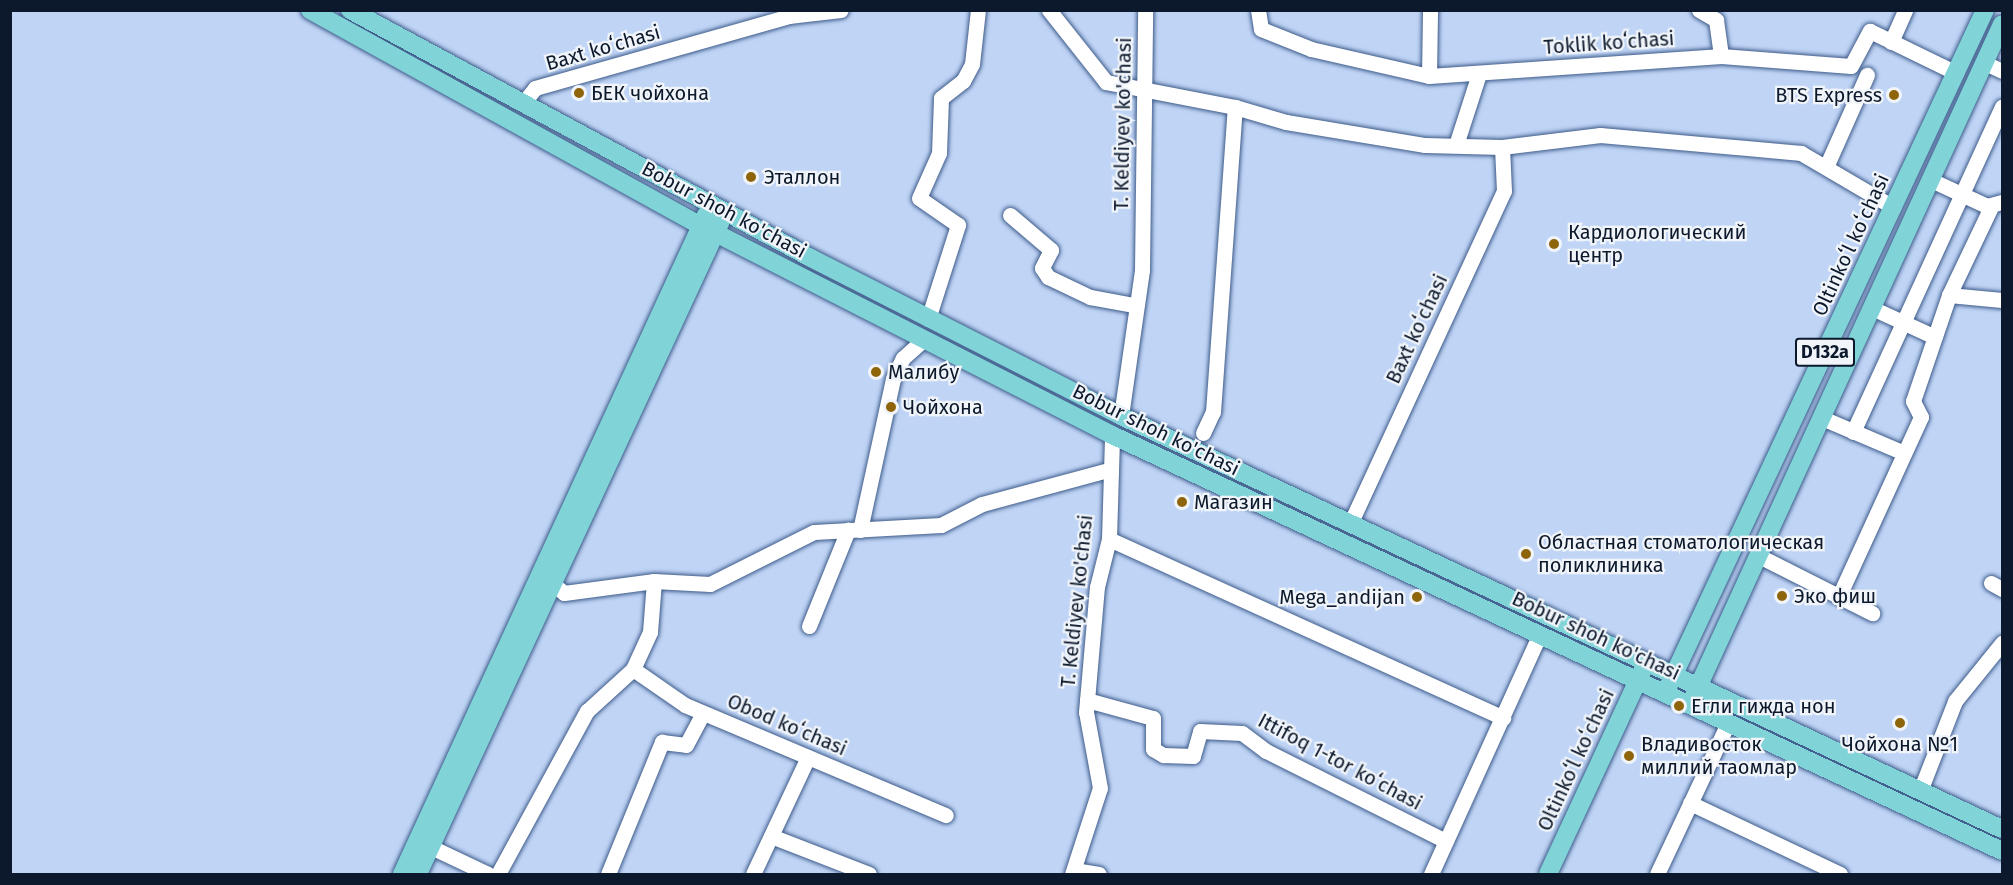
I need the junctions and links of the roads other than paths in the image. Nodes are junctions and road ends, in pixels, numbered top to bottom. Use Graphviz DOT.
graph roads {
  1 [pos="310,10"];
  2 [pos="350,10"];
  3 [pos="841,10"];
  4 [pos="978,10"];
  5 [pos="1049,10"];
  6 [pos="1145,10"];
  7 [pos="1258,10"];
  8 [pos="1430,10"];
  9 [pos="1699,10"];
  10 [pos="1895,10"];
  11 [pos="1905,10"];
  12 [pos="1985,10"];
  13 [pos="2002,24"];
  14 [pos="1888,40"];
  15 [pos="1721,56"];
  16 [pos="1984,63"];
  17 [pos="2002,71"];
  18 [pos="1956,73"];
  19 [pos="1479,74"];
  20 [pos="1868,75"];
  21 [pos="1429,76"];
  22 [pos="1145,86"];
  23 [pos="523,103"];
  24 [pos="1234,107"];
  25 [pos="2002,107"];
  26 [pos="1456,146"];
  27 [pos="1502,147"];
  28 [pos="1826,167"];
  29 [pos="1931,180"];
  30 [pos="1964,195"];
  31 [pos="1997,205"];
  32 [pos="1893,207"];
  33 [pos="718,209"];
  34 [pos="1010,215"];
  35 [pos="709,229"];
  36 [pos="1949,296"];
  37 [pos="2002,300"];
  38 [pos="1134,305"];
  39 [pos="1872,308"];
  40 [pos="928,319"];
  41 [pos="1904,322"];
  42 [pos="1935,337"];
  43 [pos="924,340"];
  44 [pos="1121,416"];
  45 [pos="1822,418"];
  46 [pos="1853,432"];
  47 [pos="1203,433"];
  48 [pos="1112,435"];
  49 [pos="1904,453"];
  50 [pos="1108,470"];
  51 [pos="1350,524"];
  52 [pos="854,530"];
  53 [pos="1109,539"];
  54 [pos="1759,556"];
  55 [pos="552,573"];
  56 [pos="654,581"];
  57 [pos="1839,596"];
  58 [pos="1872,613"];
  59 [pos="809,626"];
  60 [pos="1540,634"];
  61 [pos="2002,643"];
  62 [pos="1684,653"];
  63 [pos="1646,663"];
  64 [pos="1710,663"];
  65 [pos="633,669"];
  66 [pos="1673,676"];
  67 [pos="1638,681"];
  68 [pos="1698,688"];
  69 [pos="1665,693"];
  70 [pos="1087,700"];
  71 [pos="1690,705"];
  72 [pos="703,712"];
  73 [pos="1503,718"];
  74 [pos="1728,723"];
  75 [pos="808,756"];
  76 [pos="1920,791"];
  77 [pos="1690,803"];
  78 [pos="945,815"];
  79 [pos="2002,829"];
  80 [pos="771,836"];
  81 [pos="1446,842"];
  82 [pos="431,847"];
  83 [pos="1998,849"];
  84 [pos="1073,872"];
  85 [pos="402,874"];
  86 [pos="418,874"];
  87 [pos="488,874"];
  88 [pos="498,874"];
  89 [pos="610,874"];
  90 [pos="753,874"];
  91 [pos="869,874"];
  92 [pos="1099,874"];
  93 [pos="1431,874"];
  94 [pos="1548,874"];
  95 [pos="1657,874"];
  96 [pos="1840,874"];
  1 -- 35 [label="main road, Bobur shoh ko'chasi"];
  2 -- 23 [label="main road, Bobur shoh ko'chasi"];
  3 -- 23 [label="street, Baxt koʻchasi"];
  4 -- 40 [label="street"];
  5 -- 22 [label="street"];
  6 -- 22 [label="street, T. Keldiyev ko'chasi"];
  7 -- 21 [label="street, Toklik koʻchasi"];
  8 -- 21 [label="street"];
  9 -- 15 [label="street"];
  10 -- 14 [label="street"];
  11 -- 14 [label="street"];
  12 -- 18 [label="main road, Oltinkoʻl koʻchasi / D132a"];
  13 -- 16 [label="main road, D132a"];
  14 -- 15 [label="street, Toklik koʻchasi"];
  14 -- 18 [label="street"];
  15 -- 19 [label="street, Toklik koʻchasi"];
  16 -- 17 [label="street"];
  16 -- 29 [label="main road, D132a"];
  18 -- 32 [label="main road, Oltinkoʻl koʻchasi / D132a"];
  19 -- 21 [label="street, Toklik koʻchasi"];
  19 -- 26 [label="street"];
  20 -- 28 [label="street"];
  22 -- 24 [label="street"];
  22 -- 38 [label="street, T. Keldiyev ko'chasi"];
  23 -- 33 [label="main road, Bobur shoh ko'chasi"];
  24 -- 26 [label="street"];
  24 -- 47 [label="street"];
  25 -- 30 [label="street"];
  26 -- 27 [label="street"];
  27 -- 28 [label="street"];
  27 -- 51 [label="street, Baxt koʻchasi"];
  28 -- 32 [label="street"];
  29 -- 30 [label="street"];
  29 -- 39 [label="main road, D132a"];
  30 -- 31 [label="street"];
  30 -- 41 [label="street"];
  31 -- 36 [label="street"];
  32 -- 62 [label="main road, Oltinkoʻl koʻchasi / D132a"];
  33 -- 35 [label="main road"];
  33 -- 40 [label="main road, Bobur shoh ko'chasi"];
  34 -- 38 [label="street"];
  35 -- 43 [label="main road, Bobur shoh ko'chasi"];
  35 -- 55 [label="main road"];
  36 -- 37 [label="street"];
  36 -- 42 [label="street"];
  38 -- 44 [label="street, T. Keldiyev ko'chasi"];
  39 -- 41 [label="street"];
  39 -- 45 [label="main road, D132a"];
  40 -- 44 [label="main road, Bobur shoh ko'chasi"];
  41 -- 42 [label="street"];
  41 -- 46 [label="street"];
  42 -- 49 [label="street"];
  43 -- 48 [label="main road, Bobur shoh ko'chasi"];
  43 -- 52 [label="street"];
  44 -- 51 [label="main road, Bobur shoh ko'chasi"];
  45 -- 46 [label="street"];
  45 -- 54 [label="main road, D132a"];
  46 -- 49 [label="street"];
  48 -- 50 [label="street, T. Keldiyev ko'chasi"];
  48 -- 60 [label="main road, Bobur shoh ko'chasi"];
  49 -- 57 [label="street"];
  50 -- 52 [label="street"];
  50 -- 53 [label="street, T. Keldiyev ko'chasi"];
  51 -- 63 [label="main road, Bobur shoh ko'chasi"];
  52 -- 56 [label="street"];
  52 -- 59 [label="street"];
  53 -- 70 [label="street, T. Keldiyev ko'chasi"];
  53 -- 73 [label="street"];
  54 -- 57 [label="street"];
  54 -- 64 [label="main road, D132a"];
  55 -- 56 [label="street"];
  55 -- 82 [label="main road"];
  55 -- 85 [label="main road"];
  56 -- 65 [label="street"];
  57 -- 58 [label="street"];
  60 -- 67 [label="main road, Bobur shoh ko'chasi"];
  60 -- 73 [label="street"];
  61 -- 76 [label="street"];
  62 -- 63 [label="main road"];
  62 -- 66 [label="main road, Oltinkoʻl koʻchasi / D132a"];
  63 -- 66 [label="main road, Bobur shoh ko'chasi"];
  63 -- 67 [label="main road, Oltinkoʻl koʻchasi"];
  64 -- 66 [label="main road"];
  64 -- 68 [label="main road, D132a"];
  65 -- 72 [label="street"];
  65 -- 88 [label="street"];
  66 -- 67 [label="main road"];
  66 -- 68 [label="main road, Bobur shoh ko'chasi"];
  66 -- 69 [label="main road, Oltinkoʻl koʻchasi / D132a"];
  67 -- 69 [label="main road, Bobur shoh ko'chasi"];
  67 -- 94 [label="main road, Oltinkoʻl koʻchasi"];
  68 -- 71 [label="main road, D132a"];
  68 -- 76 [label="main road, Bobur shoh ko'chasi"];
  69 -- 71 [label="main road, Bobur shoh ko'chasi"];
  70 -- 81 [label="street, Ittifoq 1-tor koʻchasi"];
  70 -- 84 [label="street, T. Keldiyev ko'chasi"];
  71 -- 74 [label="main road, Bobur shoh ko'chasi"];
  72 -- 75 [label="street, Obod koʻchasi"];
  72 -- 89 [label="street, Obod koʻchasi"];
  73 -- 81 [label="street"];
  74 -- 77 [label="street"];
  74 -- 83 [label="main road, Bobur shoh ko'chasi"];
  75 -- 78 [label="street, Obod koʻchasi"];
  75 -- 80 [label="street"];
  76 -- 79 [label="main road, Bobur shoh ko'chasi"];
  77 -- 95 [label="street"];
  77 -- 96 [label="street"];
  79 -- 83 [label="main road"];
  80 -- 90 [label="street"];
  80 -- 91 [label="street"];
  81 -- 93 [label="street"];
  82 -- 86 [label="main road"];
  82 -- 87 [label="street"];
  84 -- 92 [label="street"];
}
